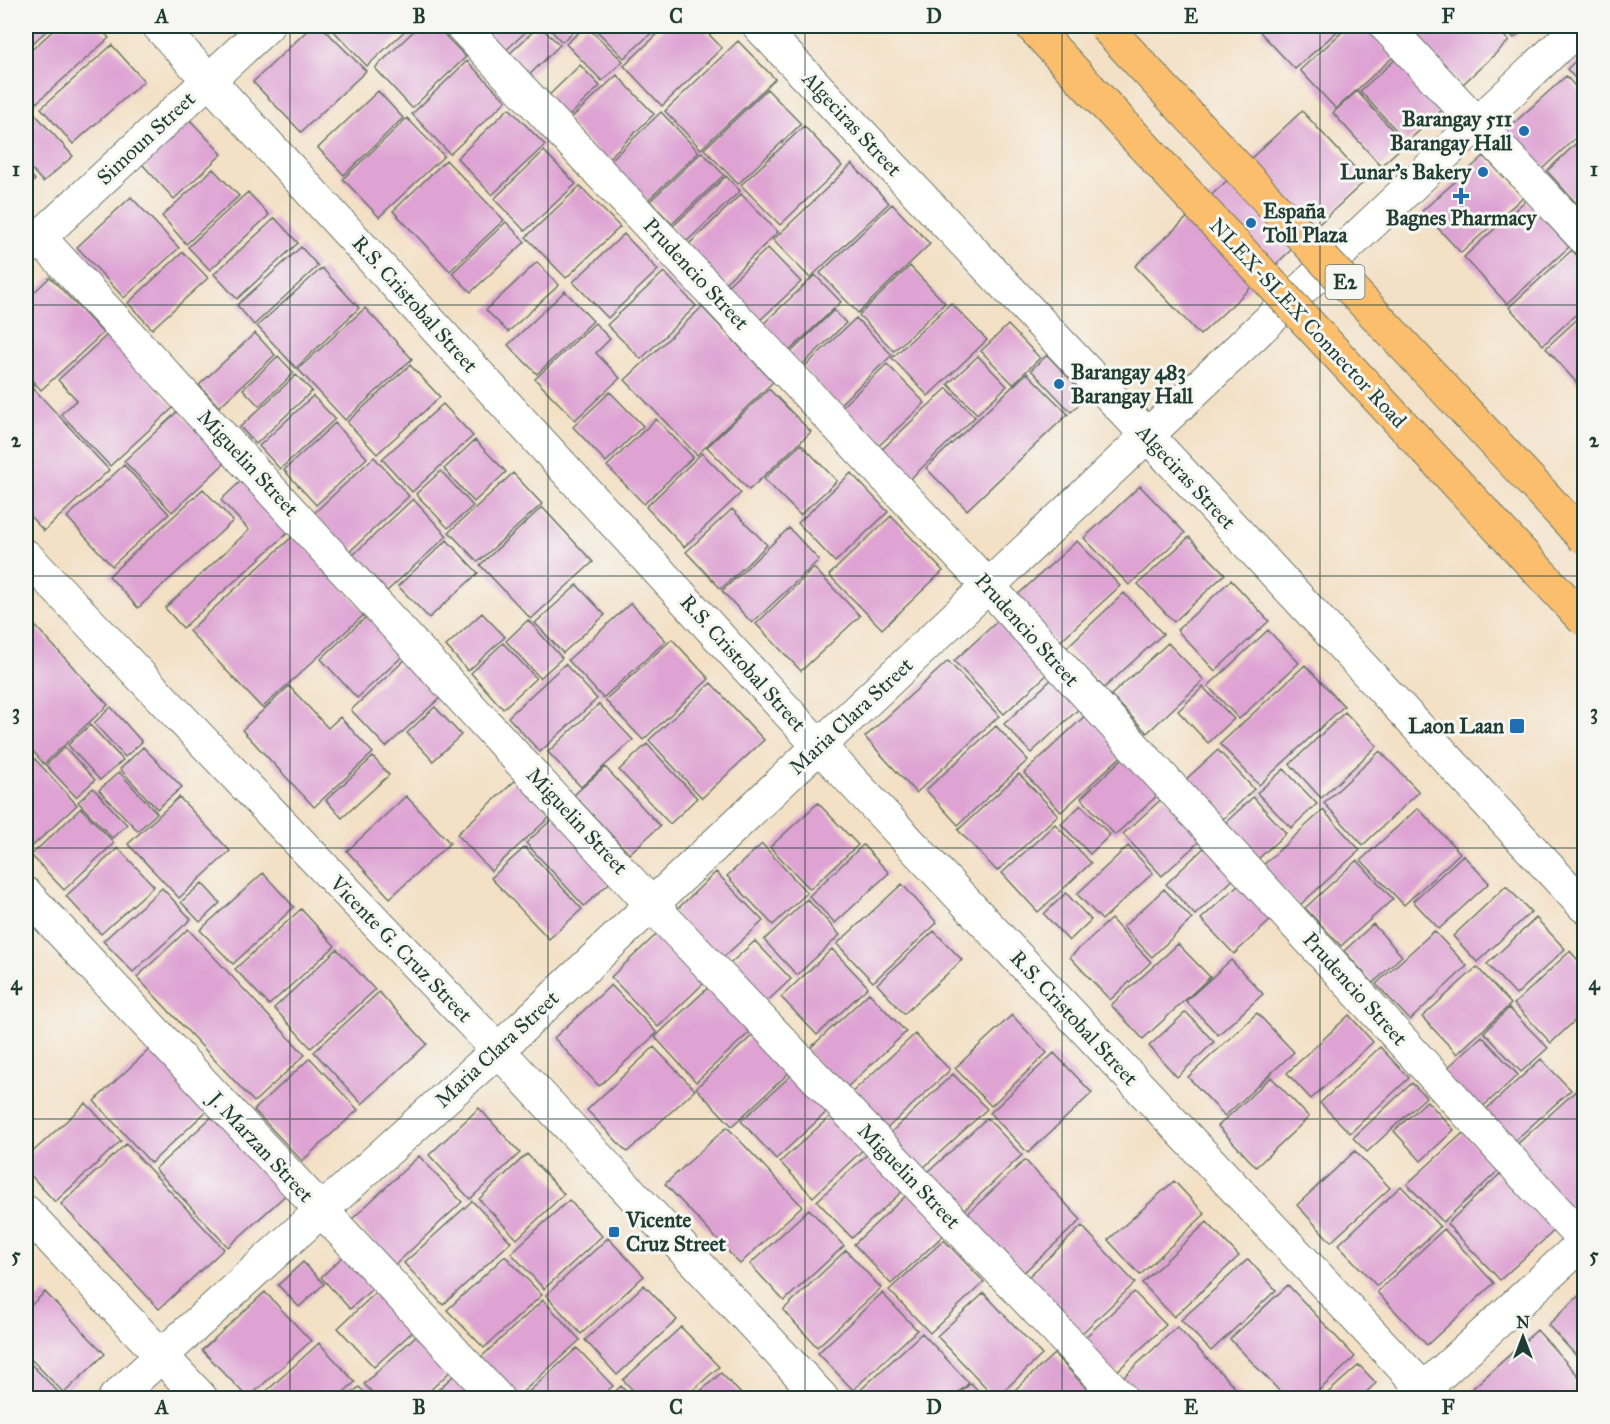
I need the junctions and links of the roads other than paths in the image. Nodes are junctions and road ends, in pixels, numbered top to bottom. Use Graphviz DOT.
graph roads {
  1 [pos="159,26"];
  2 [pos="267,26"];
  3 [pos="462,26"];
  4 [pos="759,26"];
  5 [pos="1032,26"];
  6 [pos="1106,26"];
  7 [pos="1386,26"];
  8 [pos="1580,26"];
  9 [pos="209,80"];
  10 [pos="1478,123"];
  11 [pos="1584,238"];
  12 [pos="32,244"];
  13 [pos="1148,435"];
  14 [pos="1584,538"];
  15 [pos="26,556"];
  16 [pos="988,586"];
  17 [pos="1584,620"];
  18 [pos="819,746"];
  19 [pos="26,894"];
  20 [pos="653,904"];
  21 [pos="1584,906"];
  22 [pos="498,1050"];
  23 [pos="320,1210"];
  24 [pos="26,1212"];
  25 [pos="1584,1242"];
  26 [pos="163,1356"];
  27 [pos="1423,1395"];
  28 [pos="115,1398"];
  29 [pos="201,1398"];
  30 [pos="497,1398"];
  31 [pos="822,1398"];
  32 [pos="1121,1398"];
  1 -- 9 [label="street, R.S. Cristobal Street"];
  2 -- 9 [label="street, Simoun Street"];
  3 -- 16 [label="street, Prudencio Street"];
  4 -- 13 [label="street, Algeciras Street"];
  5 -- 17 [label="highway, NLEX-SLEX Connector Road / E2, bridge"];
  6 -- 14 [label="highway, E2, bridge"];
  7 -- 10 [label="street"];
  8 -- 10 [label="street, Maria Clara Street"];
  9 -- 12 [label="street, Simoun Street"];
  9 -- 18 [label="street, R.S. Cristobal Street"];
  10 -- 11 [label="street"];
  10 -- 13 [label="street, Maria Clara Street"];
  12 -- 20 [label="street, Miguelin Street"];
  13 -- 16 [label="street, Maria Clara Street"];
  13 -- 21 [label="street, Algeciras Street"];
  15 -- 22 [label="street, Vicente G. Cruz Street"];
  16 -- 18 [label="street, Maria Clara Street"];
  16 -- 25 [label="street, Prudencio Street"];
  18 -- 20 [label="street, Maria Clara Street"];
  18 -- 27 [label="street, R.S. Cristobal Street"];
  19 -- 23 [label="street, J. Marzan Street"];
  20 -- 22 [label="street, Maria Clara Street"];
  20 -- 32 [label="street, Miguelin Street"];
  22 -- 23 [label="street, Maria Clara Street"];
  22 -- 31 [label="street, Vicente G. Cruz Street"];
  23 -- 26 [label="street, Maria Clara Street"];
  23 -- 30 [label="street, J. Marzan Street"];
  24 -- 26 [label="street"];
  25 -- 27 [label="street"];
  26 -- 28 [label="street, Maria Clara Street"];
  26 -- 29 [label="street"];
}
